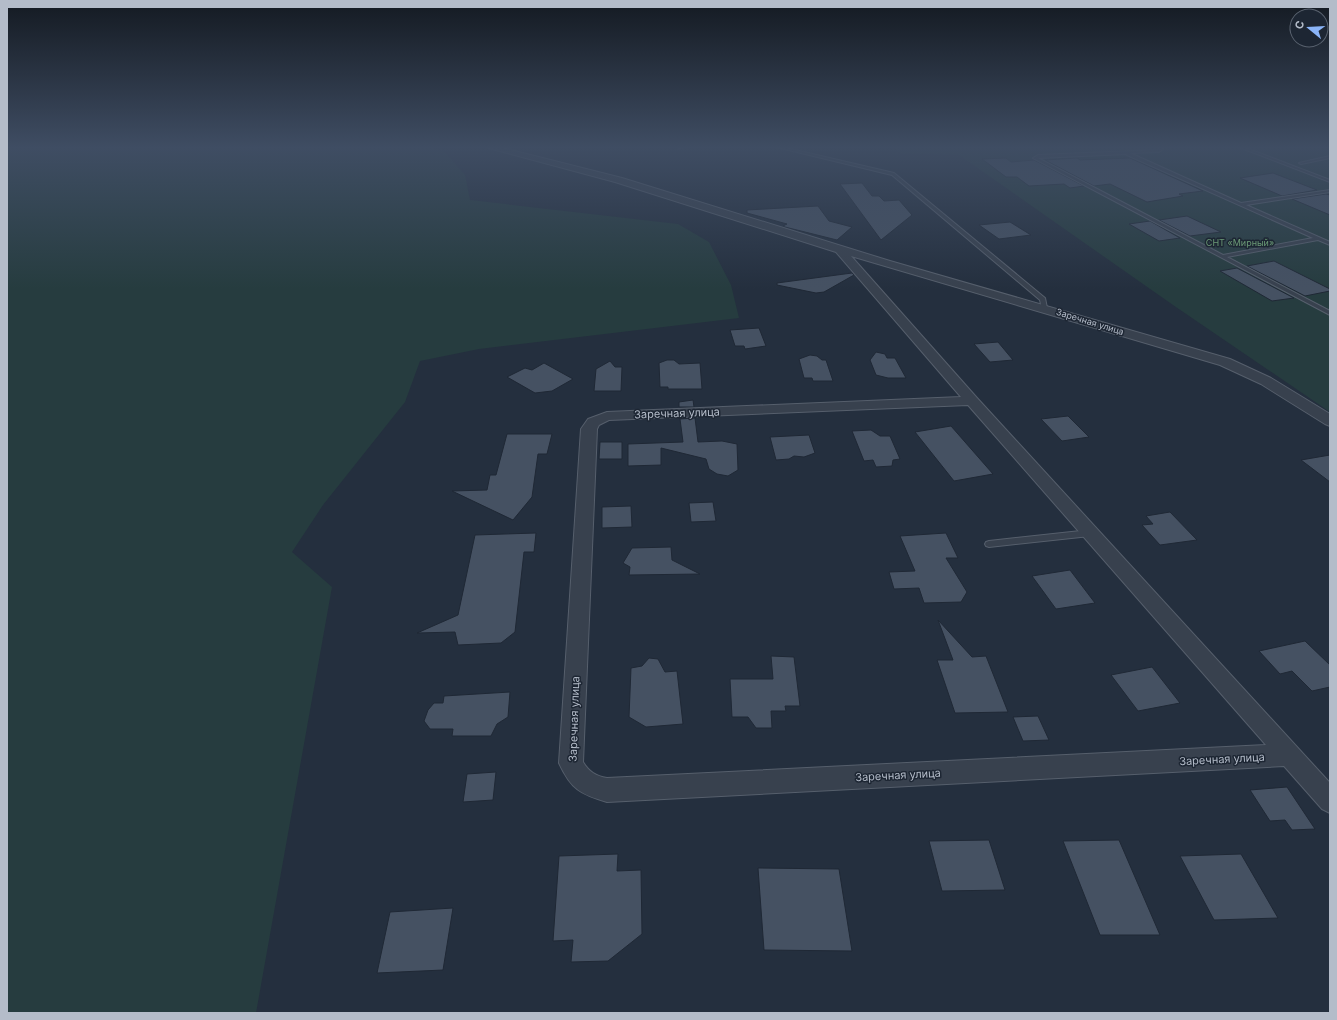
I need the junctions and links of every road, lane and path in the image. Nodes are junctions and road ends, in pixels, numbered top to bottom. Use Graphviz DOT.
graph roads {
  1 [pos="667,194"];
  2 [pos="917,194"];
  3 [pos="1103,194"];
  4 [pos="1216,194"];
  5 [pos="1312,194"];
  6 [pos="1240,204"];
  7 [pos="1318,239"];
  8 [pos="1330,244"];
  9 [pos="839,249"];
  10 [pos="1223,256"];
  11 [pos="1044,308"];
  12 [pos="1330,313"];
  13 [pos="972,401"];
  14 [pos="1330,421"];
  15 [pos="1090,533"];
  16 [pos="989,544"];
  17 [pos="1289,755"];
  18 [pos="1330,801"];
  1 -- 9 [label="street, Заречная улица"];
  2 -- 11 [label="lane"];
  3 -- 10 [label="lane"];
  4 -- 6 [label="lane"];
  5 -- 6 [label="lane"];
  6 -- 7 [label="lane"];
  7 -- 8 [label="lane"];
  7 -- 10 [label="lane"];
  9 -- 11 [label="street, Заречная улица"];
  9 -- 13 [label="street, Заречная улица"];
  10 -- 12 [label="lane"];
  11 -- 14 [label="street, Заречная улица"];
  13 -- 15 [label="street, Заречная улица"];
  13 -- 17 [label="street, Заречная улица"];
  15 -- 16 [label="lane"];
  15 -- 17 [label="street, Заречная улица"];
  17 -- 18 [label="street, Заречная улица"];
}
